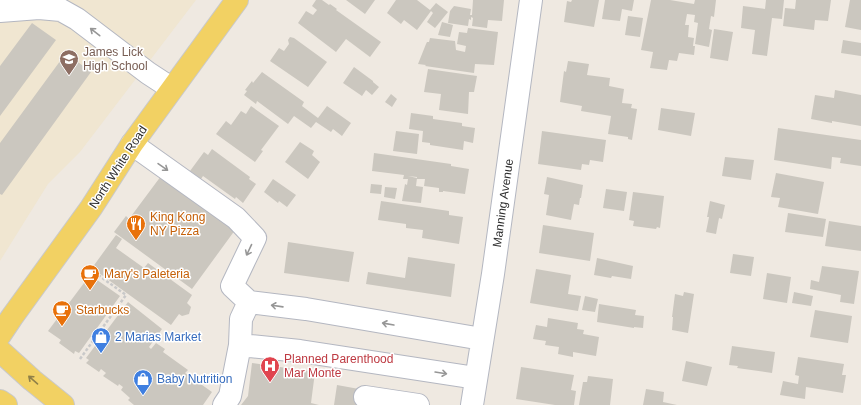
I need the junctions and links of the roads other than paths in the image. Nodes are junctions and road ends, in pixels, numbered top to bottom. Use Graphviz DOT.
graph roads {
  1 [pos="237,0"];
  2 [pos="531,0"];
  3 [pos="0,11"];
  4 [pos="171,88"];
  5 [pos="132,144"];
  6 [pos="248,302"];
  7 [pos="0,335"];
  8 [pos="482,339"];
  9 [pos="240,345"];
  10 [pos="0,351"];
  11 [pos="476,378"];
  12 [pos="365,397"];
  13 [pos="0,401"];
  14 [pos="227,401"];
  15 [pos="6,405"];
  16 [pos="63,405"];
  17 [pos="418,405"];
  18 [pos="472,405"];
  1 -- 4 [label="main road, North White Road"];
  2 -- 8 [label="street, Manning Avenue"];
  4 -- 3 [label="street, one-way"];
  4 -- 5 [label="main road, North White Road"];
  5 -- 6 [label="street, one-way"];
  5 -- 7 [label="main road, North White Road"];
  8 -- 6 [label="street, one-way"];
  6 -- 9 [label="street"];
  8 -- 11 [label="street, Manning Avenue"];
  9 -- 11 [label="street, one-way"];
  9 -- 14 [label="street"];
  16 -- 10 [label="main road, one-way"];
  11 -- 18 [label="street, Manning Avenue"];
  12 -- 17 [label="street"];
  13 -- 15 [label="main road"];
}
